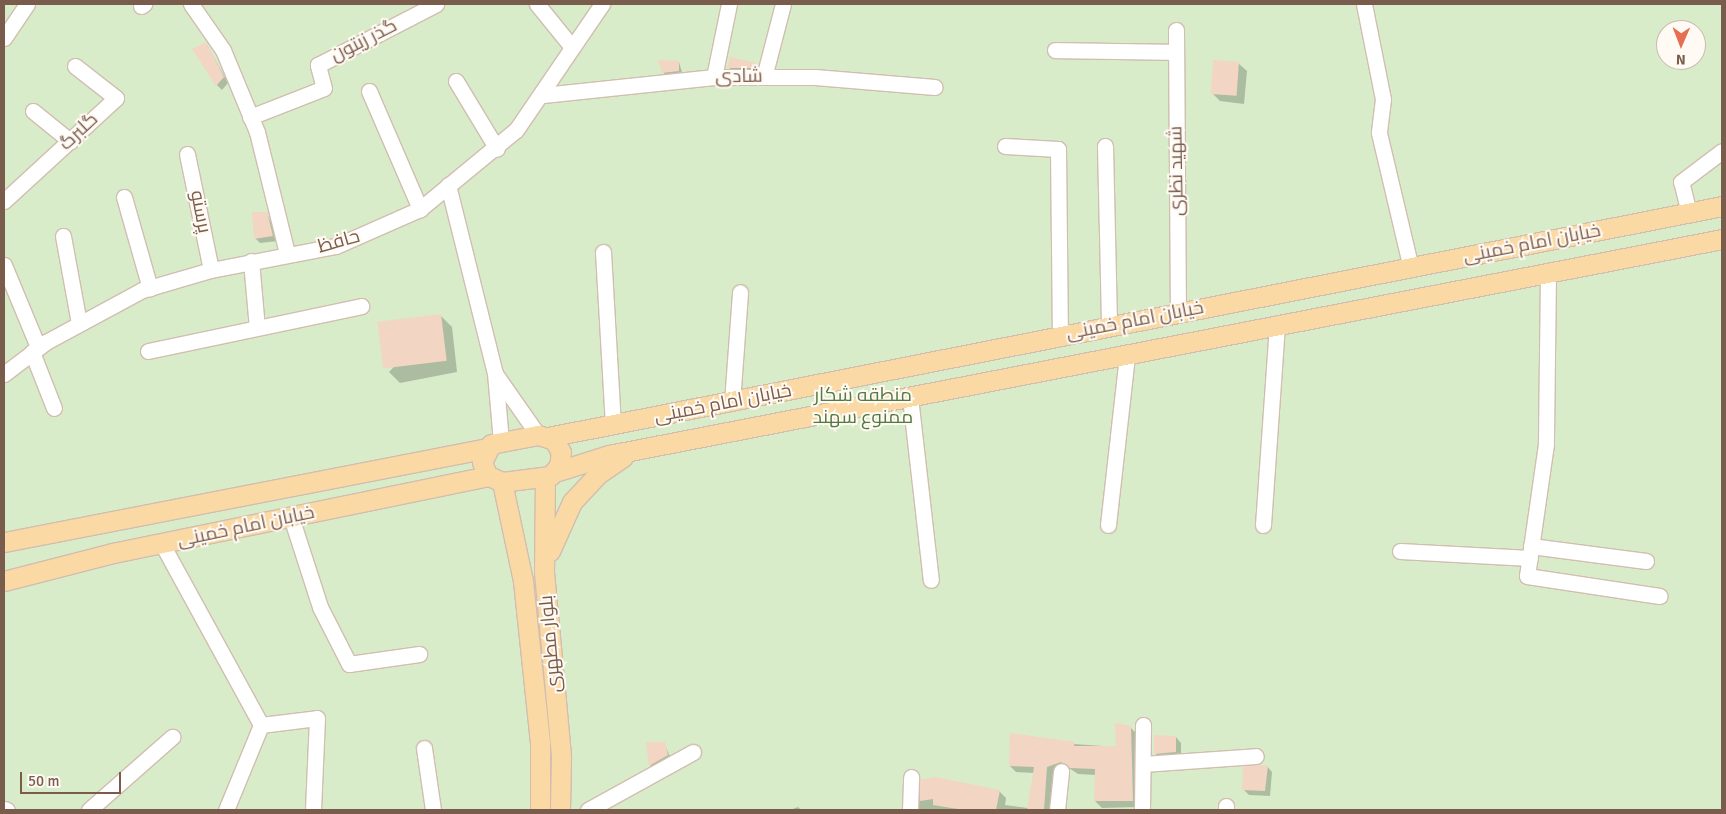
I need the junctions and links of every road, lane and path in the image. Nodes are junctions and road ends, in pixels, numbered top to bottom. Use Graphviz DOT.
graph roads {
  1 [pos="27,4"];
  2 [pos="191,4"];
  3 [pos="436,4"];
  4 [pos="537,4"];
  5 [pos="602,4"];
  6 [pos="729,4"];
  7 [pos="783,4"];
  8 [pos="1364,4"];
  9 [pos="1176,30"];
  10 [pos="4,38"];
  11 [pos="572,47"];
  12 [pos="1055,50"];
  13 [pos="1176,52"];
  14 [pos="75,66"];
  15 [pos="714,77"];
  16 [pos="764,77"];
  17 [pos="456,81"];
  18 [pos="935,88"];
  19 [pos="369,91"];
  20 [pos="543,95"];
  21 [pos="33,112"];
  22 [pos="250,117"];
  23 [pos="70,141"];
  24 [pos="1005,146"];
  25 [pos="1105,146"];
  26 [pos="497,149"];
  27 [pos="1722,151"];
  28 [pos="186,154"];
  29 [pos="448,185"];
  30 [pos="124,197"];
  31 [pos="4,201"];
  32 [pos="1722,206"];
  33 [pos="420,209"];
  34 [pos="1688,213"];
  35 [pos="62,236"];
  36 [pos="1722,239"];
  37 [pos="604,252"];
  38 [pos="287,253"];
  39 [pos="252,261"];
  40 [pos="4,265"];
  41 [pos="1410,268"];
  42 [pos="211,270"];
  43 [pos="1548,273"];
  44 [pos="150,288"];
  45 [pos="740,292"];
  46 [pos="361,306"];
  47 [pos="1178,312"];
  48 [pos="78,323"];
  49 [pos="1109,326"];
  50 [pos="1277,326"];
  51 [pos="257,328"];
  52 [pos="1060,336"];
  53 [pos="35,350"];
  54 [pos="148,350"];
  55 [pos="1127,354"];
  56 [pos="496,373"];
  57 [pos="4,374"];
  58 [pos="910,397"];
  59 [pos="732,402"];
  60 [pos="54,408"];
  61 [pos="613,426"];
  62 [pos="543,436"];
  63 [pos="494,444"];
  64 [pos="630,453"];
  65 [pos="550,475"];
  66 [pos="495,479"];
  67 [pos="291,517"];
  68 [pos="1108,525"];
  69 [pos="1263,525"];
  70 [pos="4,542"];
  71 [pos="162,544"];
  72 [pos="1400,551"];
  73 [pos="1530,552"];
  74 [pos="1646,561"];
  75 [pos="544,572"];
  76 [pos="930,580"];
  77 [pos="4,581"];
  78 [pos="1660,596"];
  79 [pos="419,654"];
  80 [pos="1143,725"];
  81 [pos="261,726"];
  82 [pos="172,737"];
  83 [pos="424,748"];
  84 [pos="693,752"];
  85 [pos="1256,756"];
  86 [pos="1143,764"];
  87 [pos="1061,771"];
  88 [pos="911,777"];
  89 [pos="89,810"];
  90 [pos="226,810"];
  91 [pos="314,810"];
  92 [pos="430,810"];
  93 [pos="540,810"];
  94 [pos="560,810"];
  95 [pos="588,810"];
  96 [pos="910,810"];
  97 [pos="1057,810"];
  98 [pos="1142,810"];
  1 -- 10 [label="street"];
  2 -- 22 [label="street"];
  3 -- 22 [label="street, گذر زیتون"];
  4 -- 11 [label="street"];
  5 -- 11 [label="street, حافظ"];
  6 -- 15 [label="street"];
  7 -- 16 [label="street"];
  8 -- 41 [label="street"];
  9 -- 13 [label="street, شهید نظری"];
  11 -- 20 [label="street, حافظ"];
  12 -- 13 [label="street"];
  13 -- 47 [label="street, شهید نظری"];
  14 -- 23 [label="street, گلبرگ"];
  15 -- 16 [label="street, شادی"];
  15 -- 20 [label="street, شادی"];
  16 -- 18 [label="street, شادی"];
  17 -- 26 [label="street"];
  19 -- 33 [label="street"];
  20 -- 26 [label="street, حافظ"];
  21 -- 23 [label="street"];
  22 -- 38 [label="street"];
  23 -- 31 [label="street, گلبرگ"];
  24 -- 52 [label="street"];
  25 -- 49 [label="street"];
  26 -- 29 [label="street, حافظ"];
  27 -- 34 [label="street"];
  28 -- 42 [label="street, پرستو"];
  29 -- 33 [label="street, حافظ"];
  29 -- 56 [label="street"];
  30 -- 44 [label="street"];
  32 -- 34 [label="main road, خیابان امام خمینی"];
  33 -- 38 [label="street, حافظ"];
  34 -- 41 [label="main road, خیابان امام خمینی"];
  35 -- 48 [label="street"];
  36 -- 43 [label="main road, خیابان امام خمینی"];
  37 -- 61 [label="street"];
  38 -- 39 [label="street, حافظ"];
  39 -- 42 [label="street, حافظ"];
  39 -- 51 [label="street"];
  40 -- 53 [label="street"];
  41 -- 47 [label="main road, خیابان امام خمینی"];
  42 -- 44 [label="street, حافظ"];
  43 -- 50 [label="main road, خیابان امام خمینی"];
  43 -- 73 [label="street"];
  44 -- 48 [label="street, حافظ"];
  45 -- 59 [label="street"];
  46 -- 51 [label="street"];
  47 -- 49 [label="main road, خیابان امام خمینی"];
  48 -- 53 [label="street, حافظ"];
  49 -- 52 [label="main road, خیابان امام خمینی"];
  50 -- 55 [label="main road, خیابان امام خمینی"];
  50 -- 69 [label="street"];
  51 -- 54 [label="street"];
  52 -- 59 [label="main road, خیابان امام خمینی"];
  53 -- 57 [label="street, حافظ"];
  53 -- 60 [label="street"];
  55 -- 58 [label="main road, خیابان امام خمینی"];
  55 -- 68 [label="street"];
  56 -- 62 [label="street"];
  56 -- 63 [label="street"];
  58 -- 64 [label="main road, خیابان امام خمینی"];
  58 -- 76 [label="street"];
  59 -- 61 [label="main road, خیابان امام خمینی"];
  61 -- 62 [label="main road, خیابان امام خمینی"];
  62 -- 63 [label="main road, خیابان امام خمینی"];
  62 -- 65 [label="main road, بلوار مطهری"];
  63 -- 66 [label="main road, بلوار مطهری"];
  63 -- 70 [label="main road, خیابان امام خمینی"];
  64 -- 65 [label="main road, خیابان امام خمینی"];
  64 -- 75 [label="main road"];
  65 -- 66 [label="main road, خیابان امام خمینی"];
  65 -- 75 [label="main road, بلوار مطهری"];
  66 -- 67 [label="main road, خیابان امام خمینی"];
  66 -- 93 [label="main road, بلوار مطهری"];
  67 -- 71 [label="main road, خیابان امام خمینی"];
  67 -- 79 [label="street"];
  71 -- 77 [label="main road, خیابان امام خمینی"];
  71 -- 81 [label="street"];
  72 -- 73 [label="street"];
  73 -- 74 [label="street"];
  73 -- 78 [label="street"];
  75 -- 94 [label="main road, بلوار مطهری"];
  80 -- 86 [label="street"];
  81 -- 90 [label="street"];
  81 -- 91 [label="street"];
  82 -- 89 [label="street"];
  83 -- 92 [label="street"];
  84 -- 95 [label="street"];
  85 -- 86 [label="street"];
  86 -- 98 [label="street"];
  87 -- 97 [label="street"];
  88 -- 96 [label="street"];
}
